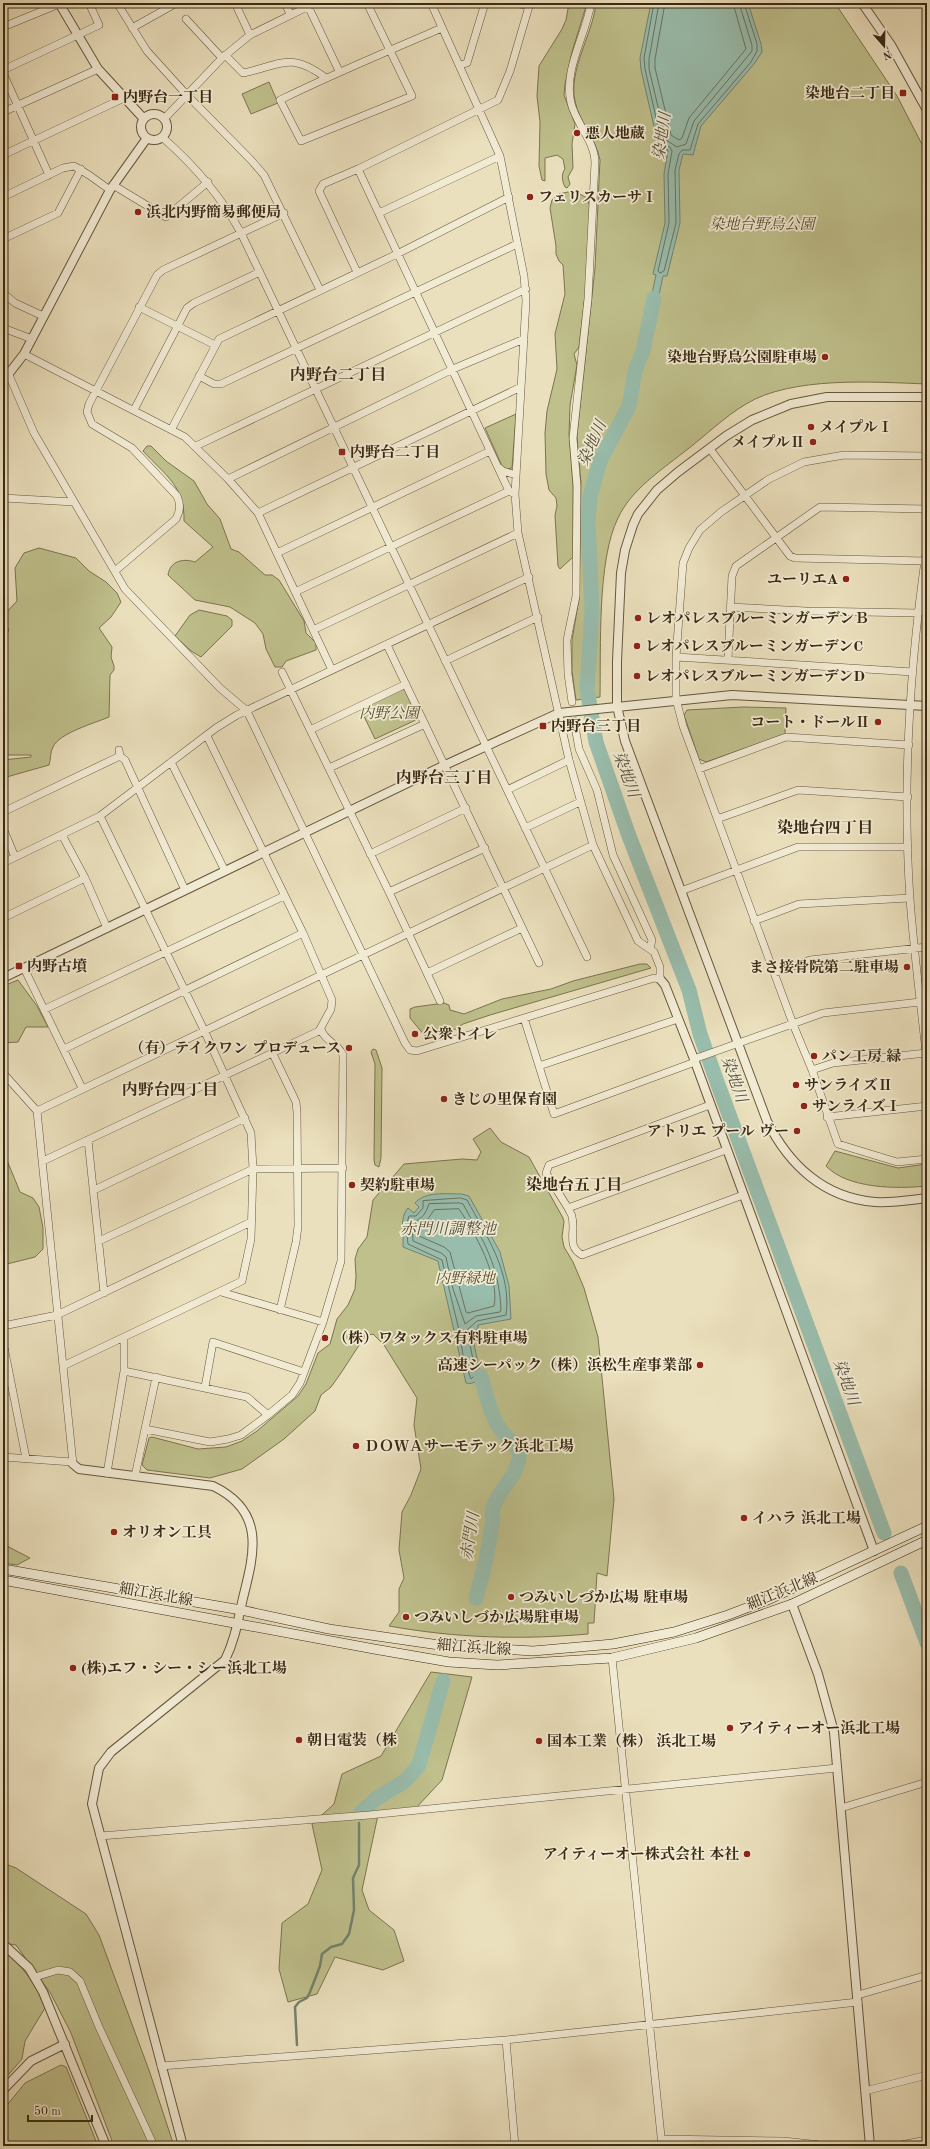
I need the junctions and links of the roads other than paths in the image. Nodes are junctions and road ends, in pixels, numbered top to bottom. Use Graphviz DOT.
graph roads {
  1 [pos="59,3"];
  2 [pos="88,3"];
  3 [pos="117,3"];
  4 [pos="171,3"];
  5 [pos="235,3"];
  6 [pos="285,3"];
  7 [pos="367,3"];
  8 [pos="431,3"];
  9 [pos="485,3"];
  10 [pos="515,3"];
  11 [pos="591,3"];
  12 [pos="862,3"];
  13 [pos="923,3"];
  14 [pos="312,5"];
  15 [pos="530,5"];
  16 [pos="927,8"];
  17 [pos="290,14"];
  18 [pos="186,19"];
  19 [pos="3,28"];
  20 [pos="132,28"];
  21 [pos="442,28"];
  22 [pos="79,35"];
  23 [pos="250,35"];
  24 [pos="389,51"];
  25 [pos="224,57"];
  26 [pos="460,65"];
  27 [pos="98,69"];
  28 [pos="3,70"];
  29 [pos="339,71"];
  30 [pos="3,73"];
  31 [pos="326,78"];
  32 [pos="186,94"];
  33 [pos="124,98"];
  34 [pos="18,106"];
  35 [pos="480,110"];
  36 [pos="927,110"];
  37 [pos="3,112"];
  38 [pos="144,119"];
  39 [pos="164,119"];
  40 [pos="162,137"];
  41 [pos="147,138"];
  42 [pos="34,141"];
  43 [pos="3,155"];
  44 [pos="500,156"];
  45 [pos="81,169"];
  46 [pos="358,169"];
  47 [pos="49,176"];
  48 [pos="208,182"];
  49 [pos="112,187"];
  50 [pos="3,197"];
  51 [pos="509,197"];
  52 [pos="284,213"];
  53 [pos="379,213"];
  54 [pos="241,233"];
  55 [pos="3,239"];
  56 [pos="517,244"];
  57 [pos="397,254"];
  58 [pos="260,272"];
  59 [pos="357,272"];
  60 [pos="526,289"];
  61 [pos="320,290"];
  62 [pos="416,292"];
  63 [pos="3,293"];
  64 [pos="138,307"];
  65 [pos="278,310"];
  66 [pos="43,316"];
  67 [pos="177,326"];
  68 [pos="3,328"];
  69 [pos="434,331"];
  70 [pos="32,339"];
  71 [pos="524,339"];
  72 [pos="215,345"];
  73 [pos="296,349"];
  74 [pos="24,354"];
  75 [pos="453,369"];
  76 [pos="199,376"];
  77 [pos="6,378"];
  78 [pos="521,387"];
  79 [pos="314,388"];
  80 [pos="96,390"];
  81 [pos="927,397"];
  82 [pos="134,410"];
  83 [pos="471,410"];
  84 [pos="334,426"];
  85 [pos="171,430"];
  86 [pos="196,446"];
  87 [pos="710,449"];
  88 [pos="490,451"];
  89 [pos="927,456"];
  90 [pos="353,467"];
  91 [pos="498,468"];
  92 [pos="516,476"];
  93 [pos="228,479"];
  94 [pos="512,492"];
  95 [pos="744,496"];
  96 [pos="3,498"];
  97 [pos="74,502"];
  98 [pos="371,507"];
  99 [pos="927,509"];
  100 [pos="258,513"];
  101 [pos="518,533"];
  102 [pos="775,538"];
  103 [pos="927,546"];
  104 [pos="390,547"];
  105 [pos="277,552"];
  106 [pos="925,561"];
  107 [pos="115,572"];
  108 [pos="529,577"];
  109 [pos="409,584"];
  110 [pos="295,592"];
  111 [pos="730,607"];
  112 [pos="919,613"];
  113 [pos="538,617"];
  114 [pos="428,625"];
  115 [pos="315,629"];
  116 [pos="387,645"];
  117 [pos="676,657"];
  118 [pos="728,659"];
  119 [pos="445,661"];
  120 [pos="332,670"];
  121 [pos="282,672"];
  122 [pos="913,672"];
  123 [pos="406,684"];
  124 [pos="290,690"];
  125 [pos="676,699"];
  126 [pos="572,702"];
  127 [pos="910,705"];
  128 [pos="617,706"];
  129 [pos="927,706"];
  130 [pos="247,711"];
  131 [pos="559,713"];
  132 [pos="574,721"];
  133 [pos="425,724"];
  134 [pos="310,730"];
  135 [pos="207,736"];
  136 [pos="486,745"];
  137 [pos="909,745"];
  138 [pos="569,760"];
  139 [pos="171,762"];
  140 [pos="445,765"];
  141 [pos="329,768"];
  142 [pos="699,769"];
  143 [pos="137,787"];
  144 [pos="507,790"];
  145 [pos="908,797"];
  146 [pos="580,802"];
  147 [pos="466,808"];
  148 [pos="350,811"];
  149 [pos="3,812"];
  150 [pos="100,816"];
  151 [pos="717,819"];
  152 [pos="3,828"];
  153 [pos="525,828"];
  154 [pos="305,833"];
  155 [pos="62,835"];
  156 [pos="593,845"];
  157 [pos="908,847"];
  158 [pos="485,848"];
  159 [pos="263,854"];
  160 [pos="370,854"];
  161 [pos="15,857"];
  162 [pos="3,863"];
  163 [pos="544,868"];
  164 [pos="736,870"];
  165 [pos="225,871"];
  166 [pos="85,878"];
  167 [pos="503,888"];
  168 [pos="185,890"];
  169 [pos="681,891"];
  170 [pos="390,892"];
  171 [pos="284,896"];
  172 [pos="910,898"];
  173 [pos="146,909"];
  174 [pos="3,918"];
  175 [pos="754,921"];
  176 [pos="107,928"];
  177 [pos="522,928"];
  178 [pos="302,933"];
  179 [pos="409,933"];
  180 [pos="927,947"];
  181 [pos="915,948"];
  182 [pos="650,949"];
  183 [pos="166,951"];
  184 [pos="363,954"];
  185 [pos="587,957"];
  186 [pos="539,963"];
  187 [pos="24,968"];
  188 [pos="427,973"];
  189 [pos="774,974"];
  190 [pos="321,975"];
  191 [pos="3,978"];
  192 [pos="660,979"];
  193 [pos="184,989"];
  194 [pos="440,1001"];
  195 [pos="920,1002"];
  196 [pos="45,1009"];
  197 [pos="524,1018"];
  198 [pos="678,1019"];
  199 [pos="793,1024"];
  200 [pos="321,1029"];
  201 [pos="204,1030"];
  202 [pos="310,1035"];
  203 [pos="326,1038"];
  204 [pos="738,1043"];
  205 [pos="64,1049"];
  206 [pos="272,1052"];
  207 [pos="927,1057"];
  208 [pos="696,1060"];
  209 [pos="539,1066"];
  210 [pos="812,1070"];
  211 [pos="3,1073"];
  212 [pos="225,1074"];
  213 [pos="82,1088"];
  214 [pos="710,1105"];
  215 [pos="927,1106"];
  216 [pos="37,1111"];
  217 [pos="828,1117"];
  218 [pos="245,1118"];
  219 [pos="88,1140"];
  220 [pos="726,1150"];
  221 [pos="927,1159"];
  222 [pos="43,1161"];
  223 [pos="253,1168"];
  224 [pos="299,1168"];
  225 [pos="343,1168"];
  226 [pos="94,1190"];
  227 [pos="742,1195"];
  228 [pos="927,1198"];
  229 [pos="568,1208"];
  230 [pos="251,1222"];
  231 [pos="99,1241"];
  232 [pos="242,1281"];
  233 [pos="221,1292"];
  234 [pos="104,1293"];
  235 [pos="237,1297"];
  236 [pos="280,1310"];
  237 [pos="57,1315"];
  238 [pos="323,1322"];
  239 [pos="3,1326"];
  240 [pos="124,1338"];
  241 [pos="3,1342"];
  242 [pos="63,1366"];
  243 [pos="124,1371"];
  244 [pos="304,1372"];
  245 [pos="156,1377"];
  246 [pos="205,1387"];
  247 [pos="268,1415"];
  248 [pos="145,1429"];
  249 [pos="3,1457"];
  250 [pos="26,1458"];
  251 [pos="73,1463"];
  252 [pos="107,1473"];
  253 [pos="135,1476"];
  254 [pos="927,1526"];
  255 [pos="927,1540"];
  256 [pos="878,1549"];
  257 [pos="3,1569"];
  258 [pos="3,1580"];
  259 [pos="792,1604"];
  260 [pos="241,1610"];
  261 [pos="238,1623"];
  262 [pos="612,1658"];
  263 [pos="837,1768"];
  264 [pos="927,1782"];
  265 [pos="624,1790"];
  266 [pos="841,1808"];
  267 [pos="100,1836"];
  268 [pos="3,1944"];
  269 [pos="927,1975"];
  270 [pos="34,1977"];
  271 [pos="858,1999"];
  272 [pos="649,2024"];
  273 [pos="506,2040"];
  274 [pos="65,2044"];
  275 [pos="161,2066"];
  276 [pos="927,2075"];
  277 [pos="3,2090"];
  278 [pos="865,2090"];
  279 [pos="927,2140"];
  280 [pos="662,2142"];
  281 [pos="106,2146"];
  282 [pos="154,2146"];
  283 [pos="183,2146"];
  284 [pos="515,2146"];
  285 [pos="830,2146"];
  286 [pos="870,2146"];
  287 [pos="895,2146"];
  1 -- 19 [label="street"];
  1 -- 22 [label="street"];
  2 -- 22 [label="street"];
  3 -- 20 [label="street"];
  4 -- 20 [label="street"];
  5 -- 23 [label="street"];
  6 -- 17 [label="street"];
  7 -- 24 [label="street"];
  8 -- 21 [label="street"];
  9 -- 26 [label="street"];
  10 -- 15 [label="street"];
  11 -- 126 [label="street"];
  12 -- 36 [label="street"];
  13 -- 16 [label="street"];
  14 -- 17 [label="street"];
  14 -- 29 [label="street"];
  15 -- 35 [label="street"];
  17 -- 23 [label="street"];
  18 -- 25 [label="street"];
  20 -- 32 [label="street"];
  21 -- 24 [label="street"];
  21 -- 26 [label="street"];
  22 -- 27 [label="street"];
  22 -- 28 [label="street"];
  23 -- 25 [label="street"];
  24 -- 29 [label="street"];
  24 -- 31 [label="street"];
  25 -- 31 [label="street"];
  25 -- 32 [label="street"];
  26 -- 35 [label="street"];
  27 -- 33 [label="street"];
  27 -- 34 [label="street"];
  29 -- 31 [label="street"];
  30 -- 34 [label="street"];
  32 -- 39 [label="street"];
  32 -- 52 [label="street"];
  33 -- 38 [label="street"];
  33 -- 42 [label="street"];
  34 -- 37 [label="street"];
  34 -- 42 [label="street"];
  35 -- 44 [label="street"];
  35 -- 46 [label="street"];
  38 -- 39 [label="street"];
  38 -- 41 [label="street"];
  39 -- 40 [label="street"];
  40 -- 41 [label="street"];
  40 -- 48 [label="street"];
  41 -- 49 [label="street"];
  42 -- 43 [label="street"];
  42 -- 47 [label="street"];
  44 -- 51 [label="street"];
  44 -- 53 [label="street"];
  45 -- 47 [label="street"];
  45 -- 49 [label="street"];
  45 -- 55 [label="street"];
  46 -- 53 [label="street"];
  46 -- 59 [label="street"];
  47 -- 50 [label="street"];
  48 -- 49 [label="street"];
  48 -- 54 [label="street"];
  49 -- 66 [label="street"];
  51 -- 56 [label="street"];
  51 -- 57 [label="street"];
  52 -- 54 [label="street"];
  52 -- 61 [label="street"];
  53 -- 57 [label="street"];
  54 -- 58 [label="street"];
  54 -- 64 [label="street"];
  56 -- 60 [label="street"];
  56 -- 62 [label="street"];
  57 -- 59 [label="street"];
  57 -- 62 [label="street"];
  58 -- 65 [label="street"];
  58 -- 67 [label="street"];
  59 -- 61 [label="street"];
  60 -- 69 [label="street"];
  60 -- 71 [label="street"];
  61 -- 65 [label="street"];
  62 -- 69 [label="street"];
  62 -- 73 [label="street"];
  63 -- 66 [label="street"];
  64 -- 67 [label="street"];
  64 -- 80 [label="street"];
  65 -- 72 [label="street"];
  65 -- 73 [label="street"];
  66 -- 70 [label="street"];
  67 -- 72 [label="street"];
  67 -- 82 [label="street"];
  68 -- 70 [label="street"];
  69 -- 75 [label="street"];
  69 -- 79 [label="street"];
  70 -- 74 [label="street"];
  71 -- 75 [label="street"];
  71 -- 78 [label="street"];
  72 -- 76 [label="street"];
  73 -- 76 [label="street"];
  73 -- 79 [label="street"];
  74 -- 77 [label="street"];
  74 -- 80 [label="street"];
  75 -- 83 [label="street"];
  75 -- 84 [label="street"];
  76 -- 85 [label="street"];
  77 -- 97 [label="street"];
  78 -- 83 [label="street"];
  78 -- 92 [label="street"];
  79 -- 84 [label="street"];
  79 -- 86 [label="street"];
  80 -- 82 [label="street"];
  80 -- 107 [label="street"];
  81 -- 87 [label="street"];
  82 -- 85 [label="street"];
  83 -- 88 [label="street"];
  83 -- 90 [label="street"];
  84 -- 90 [label="street"];
  84 -- 93 [label="street"];
  85 -- 86 [label="street"];
  86 -- 93 [label="street"];
  87 -- 95 [label="street"];
  87 -- 128 [label="street"];
  88 -- 91 [label="street"];
  88 -- 98 [label="street"];
  89 -- 95 [label="street"];
  90 -- 98 [label="street"];
  90 -- 100 [label="street"];
  91 -- 92 [label="street"];
  91 -- 94 [label="street"];
  92 -- 94 [label="street"];
  93 -- 100 [label="street"];
  94 -- 101 [label="street"];
  94 -- 104 [label="street"];
  95 -- 102 [label="street"];
  95 -- 117 [label="street"];
  96 -- 97 [label="street"];
  97 -- 107 [label="street"];
  98 -- 104 [label="street"];
  98 -- 105 [label="street"];
  99 -- 102 [label="street"];
  100 -- 105 [label="street"];
  101 -- 108 [label="street"];
  101 -- 109 [label="street"];
  102 -- 106 [label="street"];
  102 -- 111 [label="street"];
  103 -- 106 [label="street"];
  104 -- 109 [label="street"];
  104 -- 110 [label="street"];
  105 -- 110 [label="street"];
  106 -- 112 [label="street"];
  107 -- 130 [label="street"];
  108 -- 113 [label="street"];
  108 -- 114 [label="street"];
  109 -- 114 [label="street"];
  109 -- 115 [label="street"];
  110 -- 115 [label="street"];
  111 -- 112 [label="street"];
  111 -- 118 [label="street"];
  112 -- 122 [label="street"];
  113 -- 119 [label="street"];
  113 -- 131 [label="street"];
  114 -- 116 [label="street"];
  114 -- 119 [label="street"];
  115 -- 120 [label="street"];
  116 -- 120 [label="street"];
  116 -- 123 [label="street"];
  117 -- 118 [label="street"];
  117 -- 125 [label="street"];
  118 -- 122 [label="street"];
  119 -- 136 [label="street"];
  120 -- 124 [label="street"];
  121 -- 124 [label="street"];
  122 -- 127 [label="street"];
  123 -- 133 [label="street"];
  123 -- 134 [label="street"];
  124 -- 130 [label="street"];
  124 -- 134 [label="street"];
  125 -- 127 [label="street"];
  125 -- 128 [label="street"];
  125 -- 142 [label="street"];
  127 -- 129 [label="street"];
  127 -- 137 [label="street"];
  128 -- 131 [label="street"];
  128 -- 169 [label="street"];
  130 -- 135 [label="street"];
  130 -- 154 [label="street"];
  131 -- 136 [label="street"];
  131 -- 138 [label="street"];
  132 -- 182 [label="street"];
  133 -- 140 [label="street"];
  133 -- 141 [label="street"];
  134 -- 141 [label="street"];
  135 -- 139 [label="street"];
  135 -- 159 [label="street"];
  136 -- 140 [label="street"];
  136 -- 144 [label="street"];
  137 -- 142 [label="street"];
  137 -- 145 [label="street"];
  138 -- 144 [label="street"];
  138 -- 146 [label="street"];
  139 -- 143 [label="street"];
  139 -- 165 [label="street"];
  140 -- 147 [label="street"];
  140 -- 148 [label="street"];
  141 -- 148 [label="street"];
  142 -- 151 [label="street"];
  143 -- 149 [label="street"];
  143 -- 150 [label="street"];
  143 -- 168 [label="street"];
  144 -- 153 [label="street"];
  145 -- 151 [label="street"];
  145 -- 157 [label="street"];
  146 -- 153 [label="street"];
  146 -- 156 [label="street"];
  147 -- 158 [label="street"];
  147 -- 160 [label="street"];
  148 -- 154 [label="street"];
  148 -- 160 [label="street"];
  150 -- 155 [label="street"];
  150 -- 173 [label="street"];
  151 -- 164 [label="street"];
  152 -- 161 [label="street"];
  153 -- 163 [label="street"];
  154 -- 159 [label="street"];
  154 -- 184 [label="street"];
  155 -- 161 [label="street"];
  155 -- 166 [label="street"];
  156 -- 163 [label="street"];
  156 -- 182 [label="street"];
  157 -- 164 [label="street"];
  157 -- 172 [label="street"];
  158 -- 167 [label="street"];
  158 -- 170 [label="street"];
  159 -- 165 [label="street"];
  159 -- 171 [label="street"];
  160 -- 170 [label="street"];
  161 -- 162 [label="street"];
  163 -- 167 [label="street"];
  163 -- 185 [label="street"];
  164 -- 169 [label="street"];
  164 -- 175 [label="street"];
  165 -- 168 [label="street"];
  166 -- 174 [label="street"];
  166 -- 176 [label="street"];
  167 -- 177 [label="street"];
  167 -- 179 [label="street"];
  168 -- 173 [label="street"];
  169 -- 204 [label="street"];
  170 -- 179 [label="street"];
  171 -- 178 [label="street"];
  171 -- 183 [label="street"];
  172 -- 175 [label="street"];
  172 -- 181 [label="street"];
  173 -- 176 [label="street"];
  173 -- 183 [label="street"];
  175 -- 189 [label="street"];
  176 -- 187 [label="street"];
  177 -- 186 [label="street"];
  177 -- 188 [label="street"];
  178 -- 190 [label="street"];
  178 -- 193 [label="street"];
  179 -- 184 [label="street"];
  179 -- 188 [label="street"];
  180 -- 181 [label="street"];
  181 -- 189 [label="street"];
  181 -- 195 [label="street"];
  182 -- 192 [label="street"];
  183 -- 193 [label="street"];
  183 -- 196 [label="street"];
  184 -- 190 [label="street"];
  184 -- 197 [label="street"];
  187 -- 191 [label="street"];
  187 -- 196 [label="street"];
  188 -- 194 [label="street"];
  189 -- 199 [label="street"];
  190 -- 200 [label="street"];
  190 -- 201 [label="street"];
  192 -- 197 [label="street"];
  192 -- 198 [label="street"];
  193 -- 201 [label="street"];
  193 -- 205 [label="street"];
  195 -- 199 [label="street"];
  195 -- 207 [label="street"];
  196 -- 205 [label="street"];
  197 -- 209 [label="street"];
  198 -- 208 [label="street"];
  198 -- 209 [label="street"];
  199 -- 204 [label="street"];
  199 -- 210 [label="street"];
  200 -- 202 [label="street"];
  200 -- 203 [label="street"];
  201 -- 212 [label="street"];
  201 -- 213 [label="street"];
  202 -- 203 [label="street"];
  202 -- 206 [label="street"];
  203 -- 225 [label="street"];
  204 -- 208 [label="street"];
  204 -- 228 [label="street"];
  205 -- 213 [label="street"];
  206 -- 212 [label="street"];
  206 -- 224 [label="street"];
  207 -- 210 [label="street"];
  208 -- 209 [label="street"];
  208 -- 214 [label="street"];
  210 -- 217 [label="street"];
  211 -- 216 [label="street"];
  212 -- 218 [label="street"];
  212 -- 219 [label="street"];
  213 -- 216 [label="street"];
  214 -- 220 [label="street"];
  214 -- 229 [label="street"];
  215 -- 217 [label="street"];
  216 -- 222 [label="street"];
  217 -- 221 [label="street"];
  218 -- 223 [label="street"];
  218 -- 226 [label="street"];
  219 -- 222 [label="street"];
  219 -- 226 [label="street"];
  220 -- 227 [label="street"];
  220 -- 229 [label="street"];
  222 -- 237 [label="street"];
  223 -- 224 [label="street"];
  223 -- 230 [label="street"];
  223 -- 231 [label="street"];
  224 -- 225 [label="street"];
  224 -- 236 [label="street"];
  225 -- 238 [label="street"];
  226 -- 231 [label="street"];
  227 -- 229 [label="street"];
  227 -- 256 [label="street"];
  230 -- 232 [label="street"];
  230 -- 234 [label="street"];
  231 -- 234 [label="street"];
  232 -- 233 [label="street"];
  232 -- 235 [label="street"];
  233 -- 235 [label="street"];
  233 -- 240 [label="street"];
  234 -- 237 [label="street"];
  235 -- 236 [label="street"];
  236 -- 238 [label="street"];
  237 -- 239 [label="street"];
  237 -- 242 [label="street"];
  238 -- 244 [label="street"];
  240 -- 242 [label="street"];
  240 -- 243 [label="street"];
  241 -- 250 [label="street"];
  242 -- 251 [label="street"];
  243 -- 245 [label="street"];
  243 -- 252 [label="street"];
  244 -- 246 [label="street"];
  244 -- 247 [label="street"];
  245 -- 246 [label="street"];
  245 -- 248 [label="street"];
  246 -- 247 [label="street"];
  247 -- 248 [label="street"];
  248 -- 253 [label="street"];
  249 -- 250 [label="street"];
  250 -- 251 [label="street"];
  251 -- 252 [label="street"];
  252 -- 253 [label="street"];
  253 -- 260 [label="street"];
  254 -- 256 [label="main road, 細江浜北線"];
  255 -- 259 [label="main road, 細江浜北線"];
  256 -- 260 [label="main road, 細江浜北線"];
  257 -- 260 [label="main road, 細江浜北線"];
  258 -- 261 [label="main road, 細江浜北線"];
  259 -- 262 [label="main road, 細江浜北線"];
  259 -- 263 [label="street"];
  260 -- 261 [label="street"];
  261 -- 262 [label="main road, 細江浜北線"];
  261 -- 267 [label="street"];
  262 -- 265 [label="street"];
  263 -- 265 [label="street"];
  263 -- 266 [label="street"];
  264 -- 266 [label="street"];
  265 -- 267 [label="street"];
  265 -- 272 [label="street"];
  266 -- 271 [label="street"];
  267 -- 275 [label="street"];
  268 -- 270 [label="street"];
  269 -- 271 [label="street"];
  270 -- 274 [label="street"];
  270 -- 282 [label="street"];
  271 -- 272 [label="street"];
  271 -- 278 [label="street"];
  272 -- 273 [label="street"];
  272 -- 280 [label="street"];
  273 -- 275 [label="street"];
  273 -- 284 [label="street"];
  274 -- 277 [label="street"];
  274 -- 281 [label="street"];
  275 -- 283 [label="street"];
  276 -- 278 [label="street"];
  278 -- 286 [label="street"];
  279 -- 287 [label="street"];
  280 -- 285 [label="street"];
}
